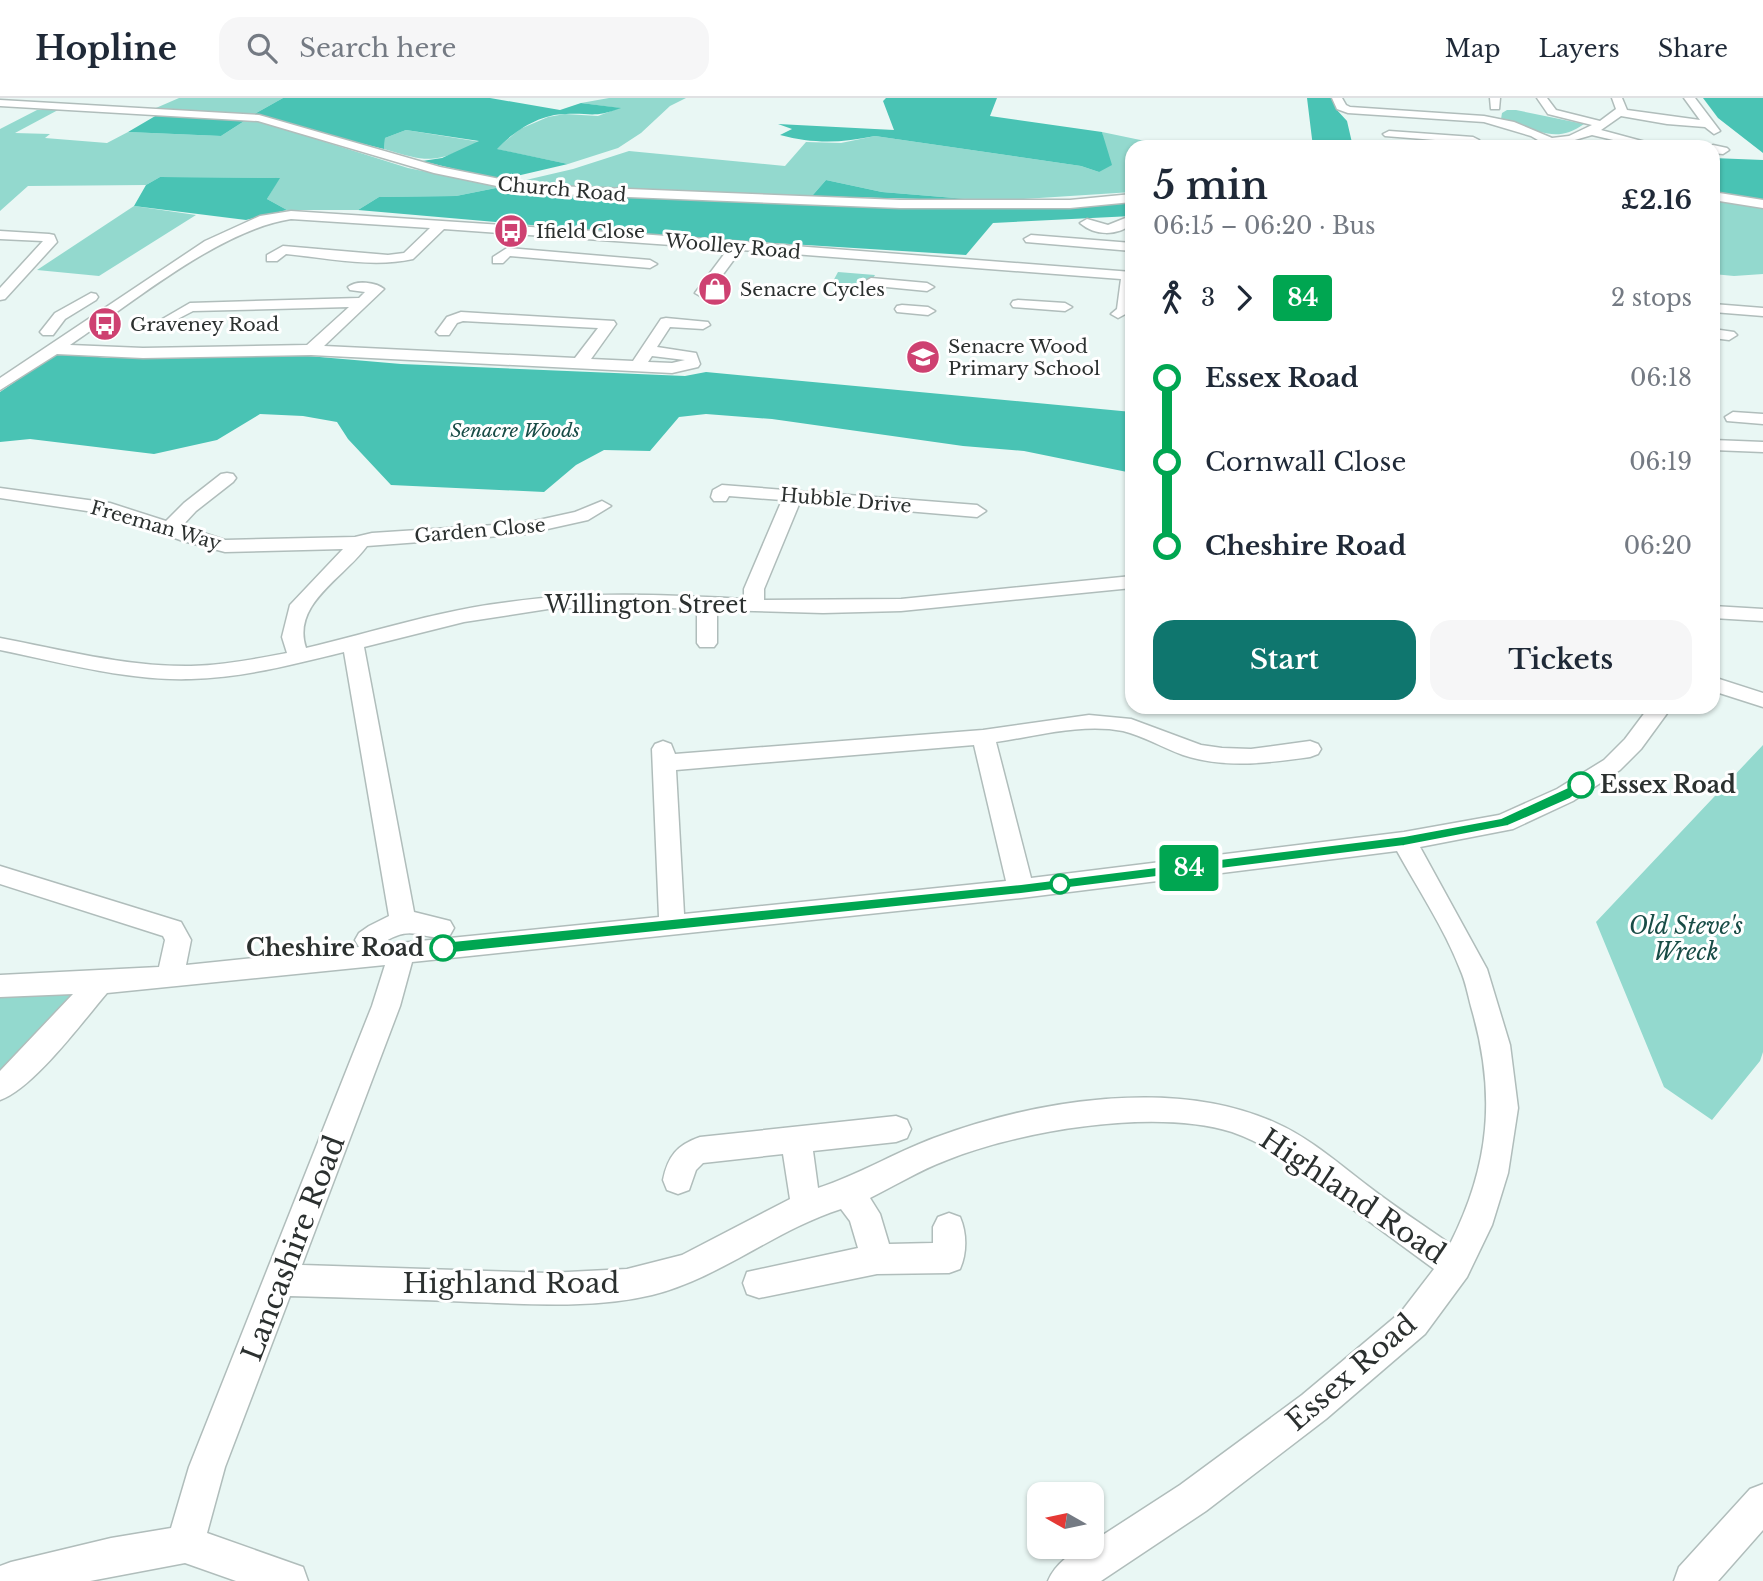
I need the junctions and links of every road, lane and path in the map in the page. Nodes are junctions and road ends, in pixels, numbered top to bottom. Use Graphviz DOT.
graph roads {
  1 [pos="1421,98"];
  2 [pos="1542,98"];
  3 [pos="1617,98"];
  4 [pos="1689,98"];
  5 [pos="0,103"];
  6 [pos="1341,103"];
  7 [pos="1619,112"];
  8 [pos="1425,114"];
  9 [pos="1486,121"];
  10 [pos="1599,126"];
  11 [pos="1401,127"];
  12 [pos="1654,133"];
  13 [pos="1389,134"];
  14 [pos="1458,140"];
  15 [pos="1474,140"];
  16 [pos="1545,140"];
  17 [pos="1570,140"];
  18 [pos="1638,140"];
  19 [pos="1720,197"];
  20 [pos="1125,199"];
  21 [pos="1763,204"];
  22 [pos="1087,223"];
  23 [pos="1125,224"];
  24 [pos="442,225"];
  25 [pos="570,234"];
  26 [pos="0,235"];
  27 [pos="1108,237"];
  28 [pos="1031,239"];
  29 [pos="1125,244"];
  30 [pos="737,246"];
  31 [pos="550,255"];
  32 [pos="272,258"];
  33 [pos="498,260"];
  34 [pos="939,262"];
  35 [pos="650,264"];
  36 [pos="1125,277"];
  37 [pos="871,282"];
  38 [pos="355,287"];
  39 [pos="927,287"];
  40 [pos="4,289"];
  41 [pos="1021,291"];
  42 [pos="702,293"];
  43 [pos="91,297"];
  44 [pos="363,302"];
  45 [pos="1125,305"];
  46 [pos="76,306"];
  47 [pos="1065,307"];
  48 [pos="1720,309"];
  49 [pos="916,310"];
  50 [pos="109,311"];
  51 [pos="1763,312"];
  52 [pos="1118,314"];
  53 [pos="166,321"];
  54 [pos="703,325"];
  55 [pos="48,332"];
  56 [pos="444,332"];
  57 [pos="53,349"];
  58 [pos="311,350"];
  59 [pos="648,351"];
  60 [pos="579,364"];
  61 [pos="636,367"];
  62 [pos="0,385"];
  63 [pos="1733,416"];
  64 [pos="1763,419"];
  65 [pos="1720,445"];
  66 [pos="1763,447"];
  67 [pos="227,478"];
  68 [pos="0,493"];
  69 [pos="793,496"];
  70 [pos="720,497"];
  71 [pos="605,506"];
  72 [pos="977,511"];
  73 [pos="170,528"];
  74 [pos="355,543"];
  75 [pos="1125,583"];
  76 [pos="707,604"];
  77 [pos="754,605"];
  78 [pos="1720,612"];
  79 [pos="1763,615"];
  80 [pos="707,643"];
  81 [pos="0,644"];
  82 [pos="353,644"];
  83 [pos="299,656"];
  84 [pos="1720,686"];
  85 [pos="1763,700"];
  86 [pos="1656,714"];
  87 [pos="983,737"];
  88 [pos="1293,746"];
  89 [pos="1404,841"];
  90 [pos="0,875"];
  91 [pos="1021,889"];
  92 [pos="671,924"];
  93 [pos="441,928"];
  94 [pos="402,937"];
  95 [pos="368,940"];
  96 [pos="170,977"];
  97 [pos="100,983"];
  98 [pos="0,986"];
  99 [pos="0,1087"];
  100 [pos="886,1135"];
  101 [pos="796,1140"];
  102 [pos="678,1180"];
  103 [pos="847,1193"];
  104 [pos="809,1205"];
  105 [pos="949,1227"];
  106 [pos="877,1259"];
  107 [pos="1456,1266"];
  108 [pos="771,1277"];
  109 [pos="281,1280"];
  110 [pos="1763,1502"];
  111 [pos="185,1544"];
  112 [pos="11,1581"];
  113 [pos="289,1581"];
  114 [pos="1067,1581"];
  115 [pos="1693,1581"];
  1 -- 8 [label="street"];
  2 -- 10 [label="street"];
  3 -- 7 [label="street"];
  4 -- 7 [label="street"];
  5 -- 20 [label="street, Church Road"];
  6 -- 11 [label="street"];
  7 -- 10 [label="street"];
  8 -- 9 [label="street"];
  8 -- 11 [label="street"];
  9 -- 15 [label="street"];
  9 -- 16 [label="street"];
  10 -- 12 [label="street"];
  10 -- 17 [label="street"];
  10 -- 18 [label="street"];
  11 -- 13 [label="street"];
  11 -- 14 [label="street"];
  19 -- 21 [label="street"];
  22 -- 27 [label="street"];
  23 -- 27 [label="street"];
  24 -- 25 [label="street, Woolley Road"];
  24 -- 32 [label="street"];
  24 -- 50 [label="street, Woolley Road"];
  25 -- 30 [label="street, Woolley Road"];
  25 -- 31 [label="street"];
  26 -- 40 [label="street"];
  27 -- 28 [label="street"];
  27 -- 29 [label="street"];
  30 -- 34 [label="street, Woolley Road"];
  30 -- 42 [label="street"];
  31 -- 33 [label="street"];
  31 -- 35 [label="street"];
  34 -- 39 [label="street"];
  34 -- 41 [label="street, Woolley Road"];
  36 -- 41 [label="street, Woolley Road"];
  37 -- 39 [label="street"];
  38 -- 44 [label="street"];
  39 -- 49 [label="street"];
  41 -- 47 [label="street"];
  43 -- 46 [label="street"];
  44 -- 53 [label="street"];
  44 -- 58 [label="street"];
  45 -- 52 [label="street"];
  46 -- 50 [label="street"];
  46 -- 55 [label="street"];
  48 -- 51 [label="street"];
  50 -- 57 [label="street, Woolley Road"];
  54 -- 59 [label="street"];
  56 -- 60 [label="street"];
  57 -- 58 [label="street"];
  57 -- 62 [label="street, Woolley Road"];
  58 -- 60 [label="street"];
  59 -- 61 [label="street"];
  59 -- 61 [label="street"];
  60 -- 61 [label="street"];
  63 -- 64 [label="street"];
  65 -- 66 [label="street"];
  67 -- 73 [label="street"];
  68 -- 73 [label="street, Freeman Way"];
  69 -- 70 [label="street, Hubble Drive"];
  69 -- 72 [label="street, Hubble Drive"];
  69 -- 77 [label="street"];
  71 -- 74 [label="street, Garden Close"];
  73 -- 74 [label="street, Freeman Way"];
  74 -- 83 [label="street"];
  75 -- 77 [label="street, Willington Street"];
  76 -- 77 [label="street, Willington Street"];
  76 -- 80 [label="street"];
  76 -- 82 [label="street, Willington Street"];
  78 -- 79 [label="street"];
  81 -- 83 [label="street, Willington Street"];
  82 -- 83 [label="street, Willington Street"];
  82 -- 94 [label="street"];
  84 -- 85 [label="street"];
  86 -- 89 [label="street"];
  87 -- 88 [label="street"];
  87 -- 91 [label="street"];
  87 -- 92 [label="street"];
  89 -- 91 [label="street"];
  89 -- 107 [label="street, Essex Road"];
  90 -- 96 [label="street"];
  91 -- 92 [label="street"];
  92 -- 94 [label="street"];
  93 -- 94 [label="street"];
  94 -- 95 [label="street"];
  94 -- 96 [label="street"];
  94 -- 109 [label="street, Lancashire Road"];
  96 -- 97 [label="street"];
  97 -- 98 [label="street"];
  97 -- 99 [label="street"];
  100 -- 101 [label="street"];
  101 -- 102 [label="street"];
  101 -- 104 [label="street"];
  103 -- 104 [label="street, Highland Road"];
  103 -- 106 [label="street"];
  103 -- 107 [label="street, Highland Road"];
  104 -- 109 [label="street, Highland Road"];
  105 -- 106 [label="street"];
  106 -- 108 [label="street"];
  107 -- 114 [label="street, Essex Road"];
  109 -- 111 [label="street, Lancashire Road"];
  110 -- 115 [label="street"];
  111 -- 112 [label="street"];
  111 -- 113 [label="street"];
}
